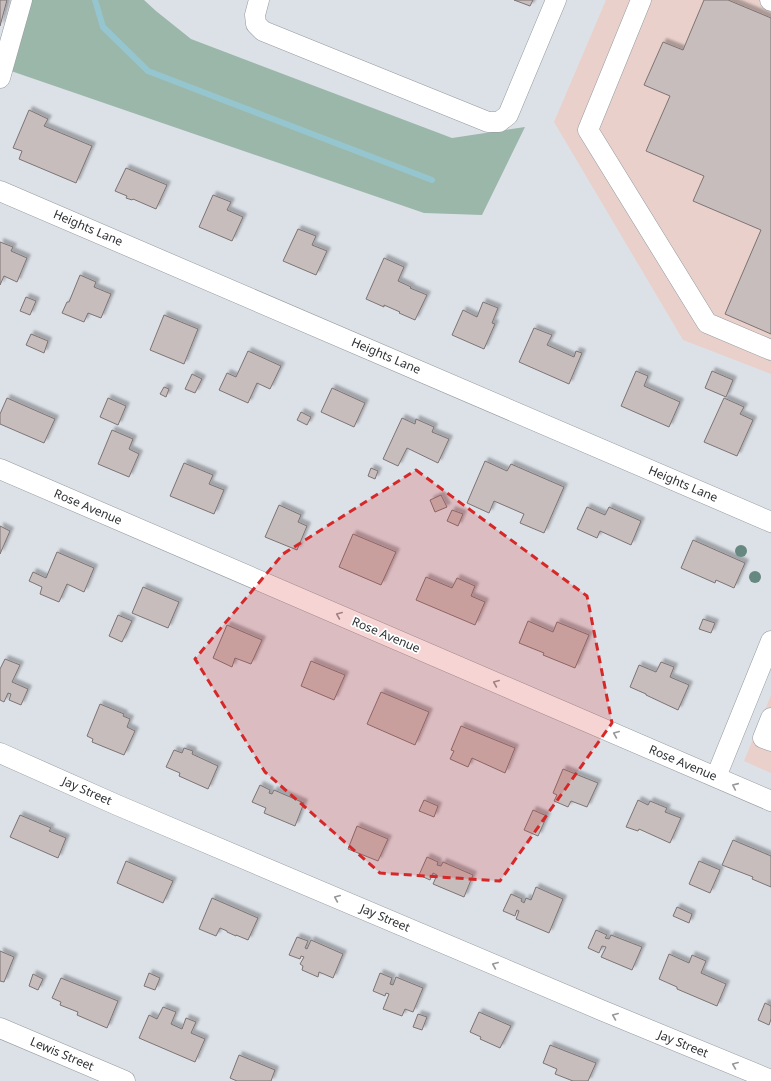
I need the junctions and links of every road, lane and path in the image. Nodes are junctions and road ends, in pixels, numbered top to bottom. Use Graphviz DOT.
graph roads {
  1 [pos="22,0"];
  2 [pos="259,0"];
  3 [pos="556,0"];
  4 [pos="641,0"];
  5 [pos="0,78"];
  6 [pos="0,191"];
  7 [pos="771,350"];
  8 [pos="0,469"];
  9 [pos="771,522"];
  10 [pos="771,642"];
  11 [pos="771,718"];
  12 [pos="771,741"];
  13 [pos="0,753"];
  14 [pos="716,777"];
  15 [pos="771,801"];
  16 [pos="0,1028"];
  17 [pos="771,1080"];
  18 [pos="125,1081"];
  1 -- 5 [label="street"];
  2 -- 3 [label="street"];
  4 -- 7 [label="street"];
  6 -- 9 [label="street, Heights Lane"];
  14 -- 8 [label="street, Rose Avenue, one-way"];
  10 -- 14 [label="street"];
  11 -- 12 [label="street"];
  17 -- 13 [label="street, Jay Street, one-way"];
  15 -- 14 [label="street, Rose Avenue, one-way"];
  16 -- 18 [label="street, Lewis Street"];
}
